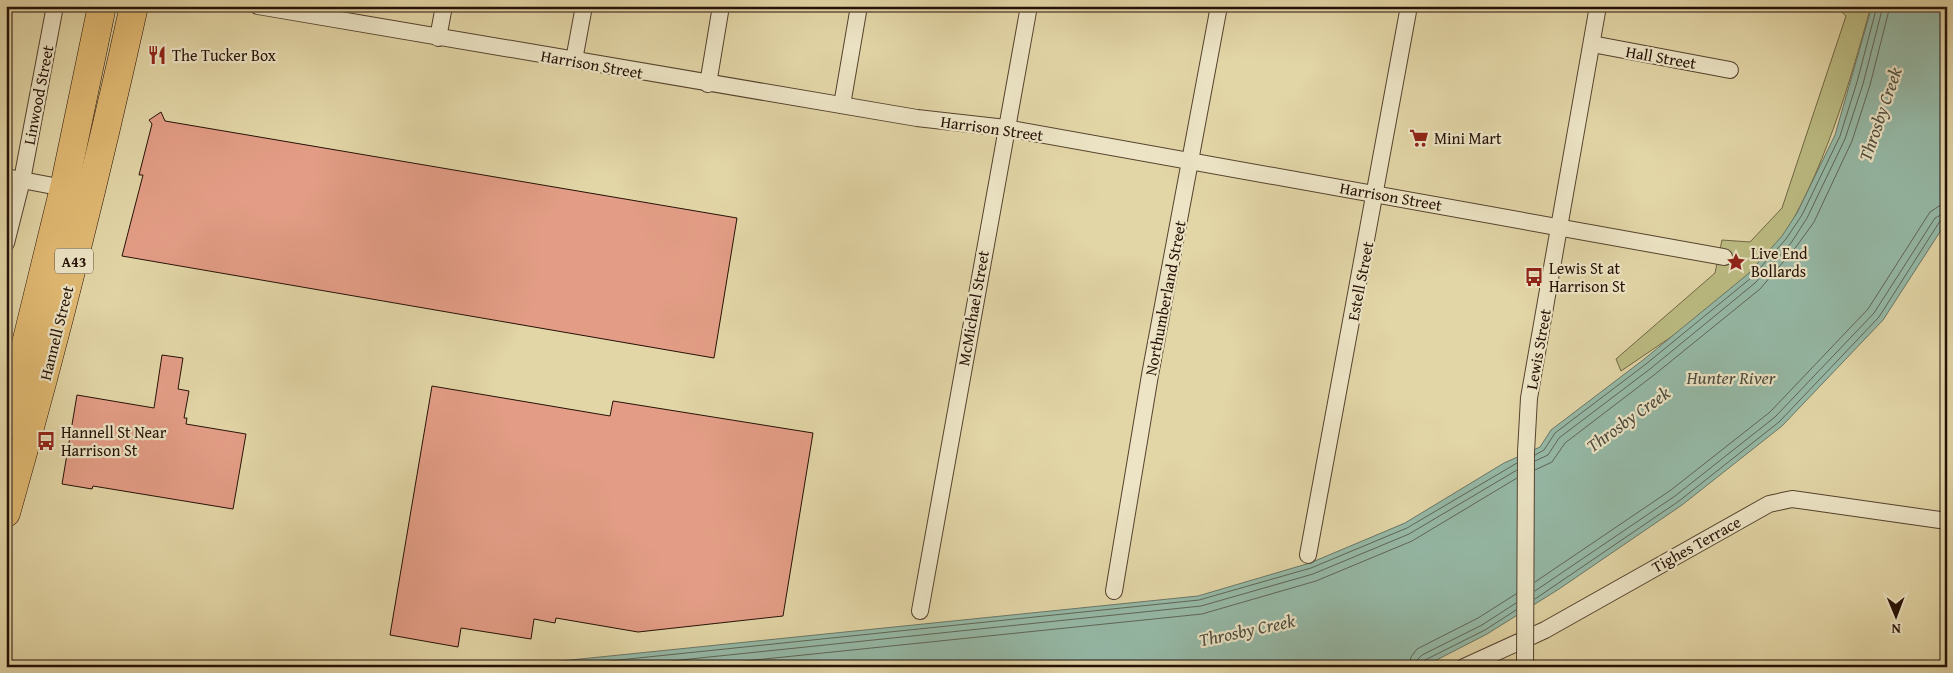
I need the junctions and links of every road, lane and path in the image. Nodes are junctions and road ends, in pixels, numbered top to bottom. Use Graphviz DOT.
graph roads {
  1 [pos="55,6"];
  2 [pos="102,6"];
  3 [pos="134,6"];
  4 [pos="258,6"];
  5 [pos="444,6"];
  6 [pos="584,6"];
  7 [pos="721,6"];
  8 [pos="859,6"];
  9 [pos="1029,6"];
  10 [pos="1219,6"];
  11 [pos="1409,6"];
  12 [pos="1598,6"];
  13 [pos="301,10"];
  14 [pos="438,38"];
  15 [pos="1592,44"];
  16 [pos="574,60"];
  17 [pos="1730,70"];
  18 [pos="708,84"];
  19 [pos="842,105"];
  20 [pos="1006,128"];
  21 [pos="1191,161"];
  22 [pos="14,178"];
  23 [pos="64,188"];
  24 [pos="1376,193"];
  25 [pos="1559,226"];
  26 [pos="6,243"];
  27 [pos="1724,257"];
  28 [pos="6,425"];
  29 [pos="6,513"];
  30 [pos="1947,521"];
  31 [pos="1308,555"];
  32 [pos="1114,591"];
  33 [pos="920,611"];
  34 [pos="1464,667"];
  35 [pos="1525,667"];
  1 -- 22 [label="street, Linwood Street"];
  2 -- 23 [label="highway, Hannell Street / A43"];
  3 -- 29 [label="highway, Hannell Street / A43"];
  4 -- 13 [label="street, Harrison Street"];
  5 -- 14 [label="street"];
  6 -- 16 [label="street"];
  7 -- 18 [label="street"];
  8 -- 19 [label="street"];
  9 -- 20 [label="street, McMichael Street"];
  10 -- 21 [label="street, Northumberland Street"];
  11 -- 24 [label="street, Estell Street"];
  12 -- 15 [label="street, Lewis Street"];
  13 -- 14 [label="street, Harrison Street"];
  14 -- 16 [label="street, Harrison Street"];
  15 -- 17 [label="street, Hall Street"];
  15 -- 25 [label="street, Lewis Street"];
  16 -- 18 [label="street, Harrison Street"];
  18 -- 19 [label="street, Harrison Street"];
  19 -- 20 [label="street, Harrison Street"];
  20 -- 21 [label="street, Harrison Street"];
  20 -- 33 [label="street, McMichael Street"];
  21 -- 24 [label="street, Harrison Street"];
  21 -- 32 [label="street, Northumberland Street"];
  22 -- 23 [label="street"];
  22 -- 26 [label="street, Linwood Street"];
  23 -- 28 [label="highway, Hannell Street / A43"];
  24 -- 25 [label="street, Harrison Street"];
  24 -- 31 [label="street, Estell Street"];
  25 -- 27 [label="street, Harrison Street"];
  25 -- 35 [label="street, Lewis Street, bridge"];
  30 -- 34 [label="street, Tighes Terrace"];
}
